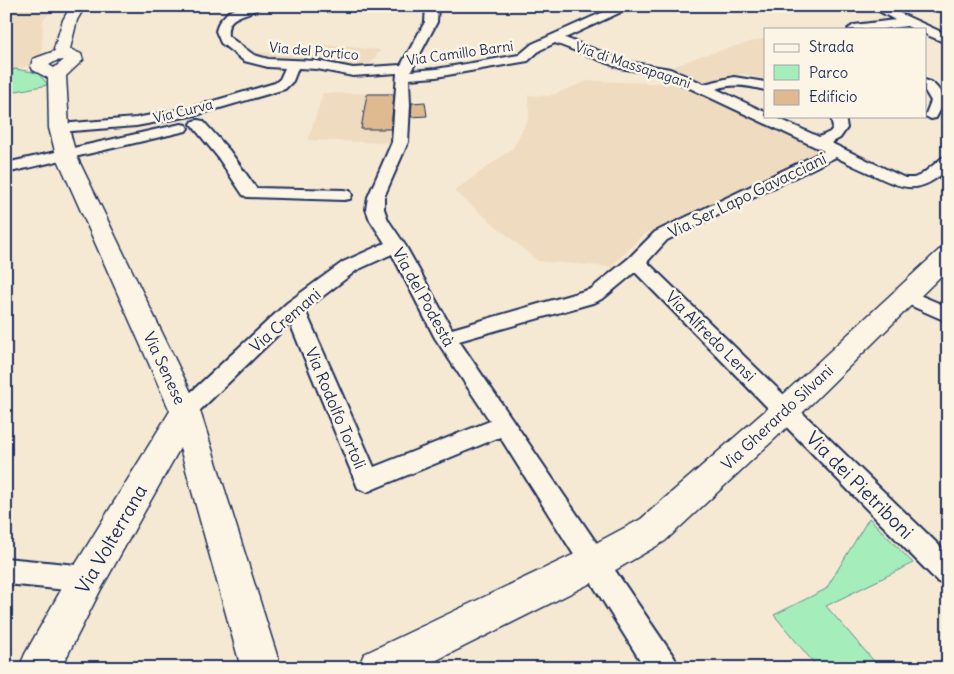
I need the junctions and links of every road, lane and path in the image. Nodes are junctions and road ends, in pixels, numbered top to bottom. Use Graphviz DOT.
graph roads {
  1 [pos="68,6"];
  2 [pos="78,6"];
  3 [pos="256,6"];
  4 [pos="432,6"];
  5 [pos="629,6"];
  6 [pos="876,6"];
  7 [pos="908,22"];
  8 [pos="862,28"];
  9 [pos="922,28"];
  10 [pos="926,30"];
  11 [pos="556,39"];
  12 [pos="948,40"];
  13 [pos="57,64"];
  14 [pos="292,64"];
  15 [pos="403,73"];
  16 [pos="926,85"];
  17 [pos="764,86"];
  18 [pos="704,89"];
  19 [pos="245,109"];
  20 [pos="932,111"];
  21 [pos="764,117"];
  22 [pos="948,117"];
  23 [pos="766,118"];
  24 [pos="838,118"];
  25 [pos="198,124"];
  26 [pos="59,128"];
  27 [pos="819,143"];
  28 [pos="837,151"];
  29 [pos="66,156"];
  30 [pos="948,161"];
  31 [pos="6,168"];
  32 [pos="344,195"];
  33 [pos="396,245"];
  34 [pos="948,255"];
  35 [pos="636,262"];
  36 [pos="904,295"];
  37 [pos="294,308"];
  38 [pos="948,315"];
  39 [pos="446,338"];
  40 [pos="185,411"];
  41 [pos="785,411"];
  42 [pos="505,426"];
  43 [pos="594,563"];
  44 [pos="941,566"];
  45 [pos="6,572"];
  46 [pos="87,578"];
  47 [pos="38,668"];
  48 [pos="262,668"];
  49 [pos="378,668"];
  50 [pos="664,668"];
  1 -- 13 [label="main road, Via Senese"];
  2 -- 13 [label="main road, Via Senese"];
  3 -- 14 [label="street, Via del Portico"];
  4 -- 15 [label="street"];
  5 -- 11 [label="street, Via Camillo Barni"];
  6 -- 7 [label="street"];
  7 -- 8 [label="street"];
  7 -- 9 [label="street"];
  10 -- 12 [label="street"];
  11 -- 15 [label="street, Via Camillo Barni"];
  11 -- 18 [label="street, Via di Massapagani"];
  13 -- 26 [label="main road, Via Senese"];
  14 -- 15 [label="street, Via del Portico"];
  14 -- 26 [label="street, Via Curva"];
  15 -- 33 [label="street, Via del Podestà"];
  16 -- 20 [label="street"];
  17 -- 18 [label="street"];
  18 -- 21 [label="street, Via di Massapagani"];
  19 -- 25 [label="street"];
  20 -- 22 [label="street"];
  23 -- 27 [label="street, Via di Massapagani"];
  24 -- 27 [label="street"];
  25 -- 29 [label="street"];
  25 -- 32 [label="street"];
  26 -- 29 [label="main road, Via Senese"];
  27 -- 28 [label="street, Via di Massapagani"];
  28 -- 30 [label="street, Via di Massapagani"];
  28 -- 35 [label="street, Via Ser Lapo Gavacciani"];
  29 -- 31 [label="street"];
  29 -- 40 [label="main road, Via Senese"];
  33 -- 37 [label="street, Via Cremani"];
  33 -- 39 [label="street, Via del Podestà"];
  34 -- 36 [label="main road, Via Gherardo Silvani"];
  35 -- 39 [label="street, Via Ser Lapo Gavacciani"];
  35 -- 41 [label="street, Via Alfredo Lensi"];
  36 -- 38 [label="street"];
  36 -- 41 [label="main road, Via Gherardo Silvani"];
  37 -- 40 [label="street, Via Cremani"];
  37 -- 42 [label="street, Via Rodolfo Tortoli"];
  39 -- 42 [label="street, Via del Podestà"];
  40 -- 46 [label="main road, Via Volterrana"];
  40 -- 48 [label="main road, Via Senese"];
  41 -- 43 [label="main road, Via Gherardo Silvani"];
  41 -- 44 [label="street, Via dei Pietriboni"];
  42 -- 43 [label="street, Via del Podestà"];
  43 -- 49 [label="main road, Via Gherardo Silvani"];
  43 -- 50 [label="street, Via del Podestà"];
  45 -- 46 [label="street"];
  46 -- 47 [label="main road, Via Volterrana"];
}
